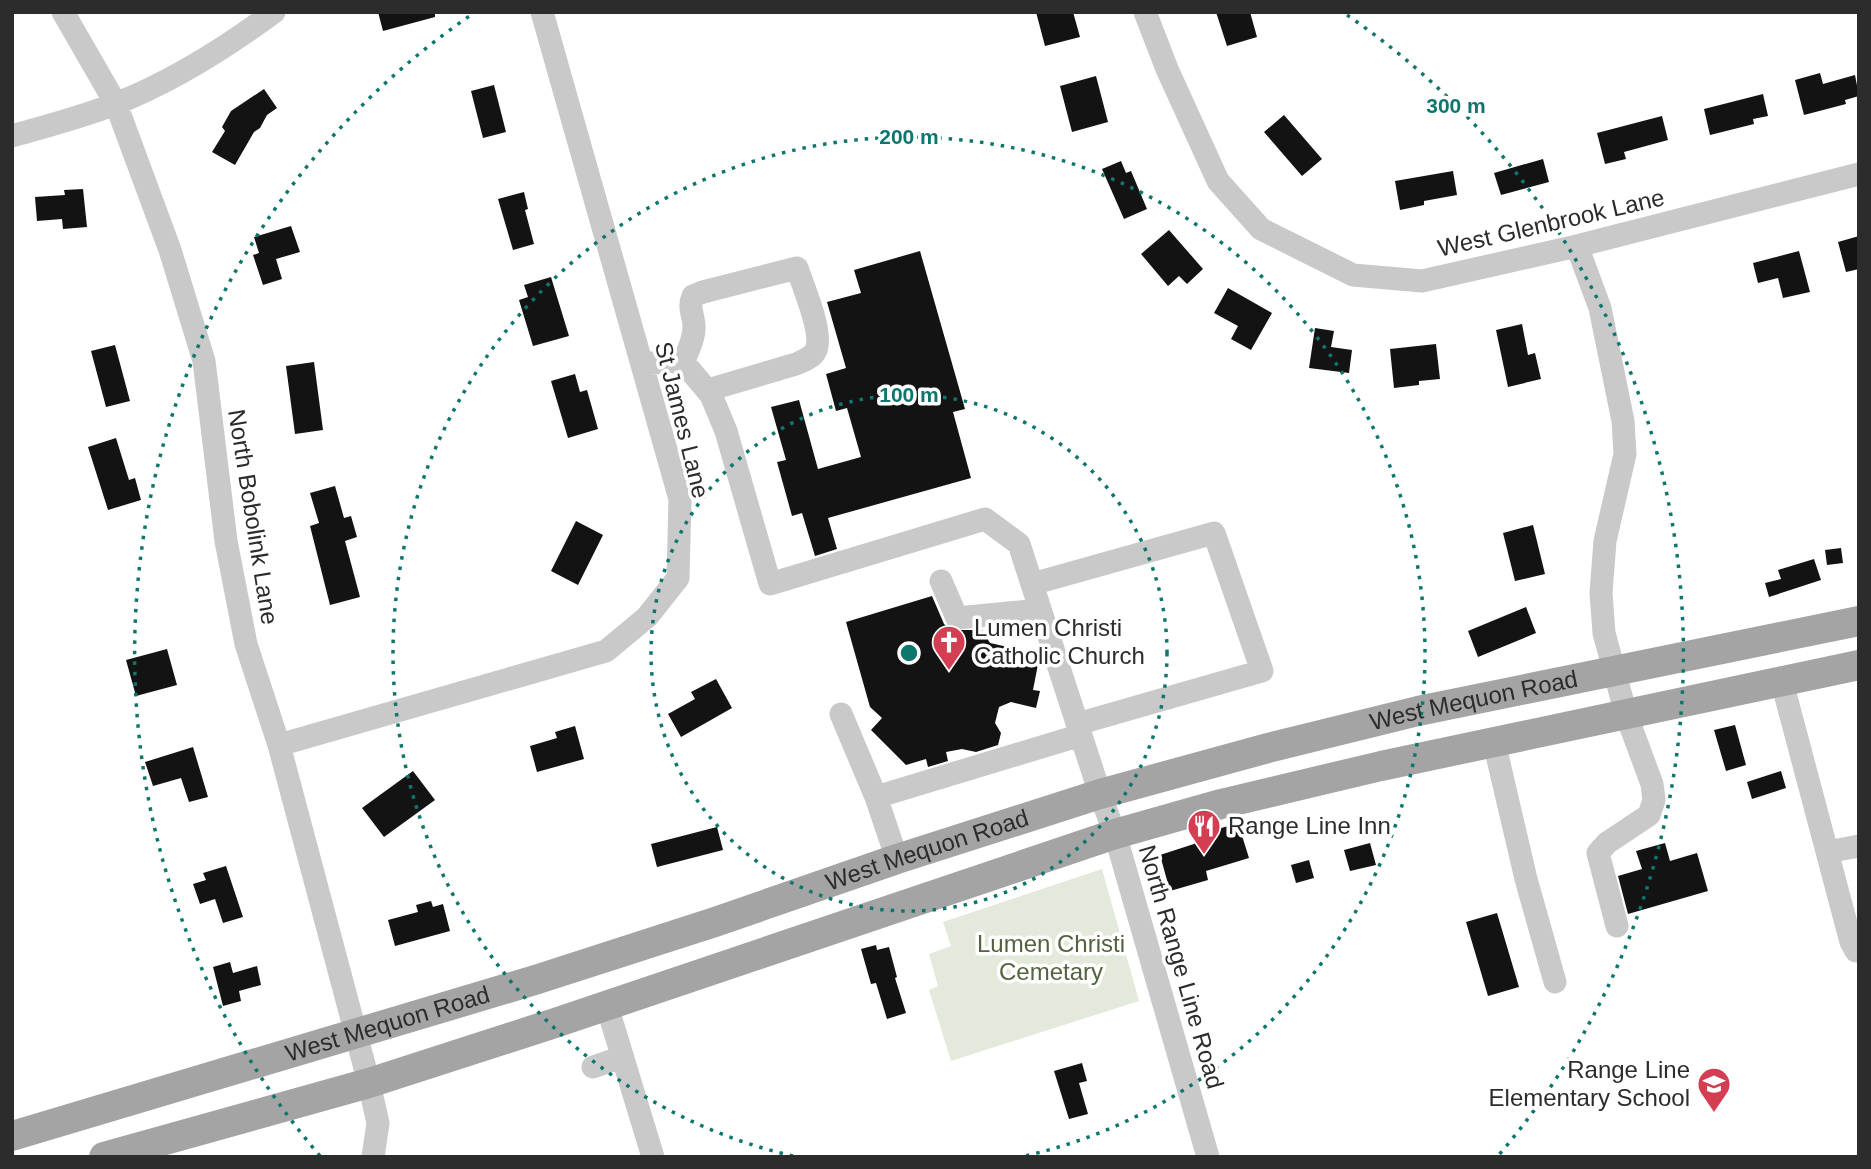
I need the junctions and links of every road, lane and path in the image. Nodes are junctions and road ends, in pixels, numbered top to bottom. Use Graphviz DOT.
graph roads {
  1 [pos="63,12"];
  2 [pos="274,12"];
  3 [pos="542,12"];
  4 [pos="1145,12"];
  5 [pos="116,104"];
  6 [pos="12,136"];
  7 [pos="1859,174"];
  8 [pos="1577,246"];
  9 [pos="642,364"];
  10 [pos="682,365"];
  11 [pos="708,390"];
  12 [pos="941,582"];
  13 [pos="1032,584"];
  14 [pos="1040,610"];
  15 [pos="1859,621"];
  16 [pos="1859,664"];
  17 [pos="1614,673"];
  18 [pos="1782,682"];
  19 [pos="1626,714"];
  20 [pos="841,715"];
  21 [pos="1079,730"];
  22 [pos="1494,742"];
  23 [pos="279,745"];
  24 [pos="1100,794"];
  25 [pos="876,797"];
  26 [pos="1115,834"];
  27 [pos="1859,846"];
  28 [pos="1827,852"];
  29 [pos="897,859"];
  30 [pos="1617,926"];
  31 [pos="1859,950"];
  32 [pos="1555,982"];
  33 [pos="607,1006"];
  34 [pos="355,1034"];
  35 [pos="622,1057"];
  36 [pos="593,1067"];
  37 [pos="369,1083"];
  38 [pos="12,1136"];
  39 [pos="134,1153"];
  40 [pos="104,1157"];
  41 [pos="373,1157"];
  42 [pos="653,1157"];
  43 [pos="1209,1157"];
  1 -- 5 [label="street, North Bobolink Lane"];
  2 -- 5 [label="street"];
  3 -- 9 [label="street, St James Lane"];
  4 -- 8 [label="street, West Glenbrook Lane"];
  5 -- 6 [label="street"];
  5 -- 23 [label="street, North Bobolink Lane"];
  7 -- 8 [label="street, West Glenbrook Lane"];
  8 -- 17 [label="street"];
  9 -- 10 [label="street"];
  9 -- 23 [label="street, St James Lane"];
  10 -- 11 [label="street"];
  10 -- 11 [label="street"];
  11 -- 13 [label="street, North Range Line Road"];
  12 -- 14 [label="street"];
  13 -- 14 [label="street, North Range Line Road"];
  13 -- 21 [label="street"];
  14 -- 21 [label="street, North Range Line Road"];
  15 -- 17 [label="main road, West Mequon Road"];
  16 -- 18 [label="main road, West Mequon Road"];
  17 -- 19 [label="street"];
  17 -- 24 [label="main road, West Mequon Road"];
  18 -- 19 [label="main road, West Mequon Road"];
  18 -- 28 [label="street"];
  19 -- 22 [label="main road, West Mequon Road"];
  19 -- 30 [label="street"];
  20 -- 25 [label="street"];
  21 -- 24 [label="street, North Range Line Road"];
  21 -- 25 [label="street"];
  22 -- 26 [label="main road, West Mequon Road"];
  22 -- 32 [label="street"];
  23 -- 34 [label="street, North Bobolink Lane"];
  24 -- 26 [label="street, North Range Line Road"];
  24 -- 29 [label="main road, West Mequon Road"];
  25 -- 29 [label="street"];
  26 -- 33 [label="main road, West Mequon Road"];
  26 -- 43 [label="street, North Range Line Road"];
  27 -- 28 [label="street"];
  28 -- 31 [label="street"];
  29 -- 34 [label="main road, West Mequon Road"];
  33 -- 35 [label="street"];
  33 -- 37 [label="main road, West Mequon Road"];
  34 -- 37 [label="street, North Bobolink Lane"];
  34 -- 38 [label="main road, West Mequon Road"];
  35 -- 36 [label="street"];
  35 -- 42 [label="street"];
  37 -- 39 [label="main road, West Mequon Road"];
  37 -- 41 [label="street, North Bobolink Lane"];
  39 -- 40 [label="main road, West Mequon Road"];
}
